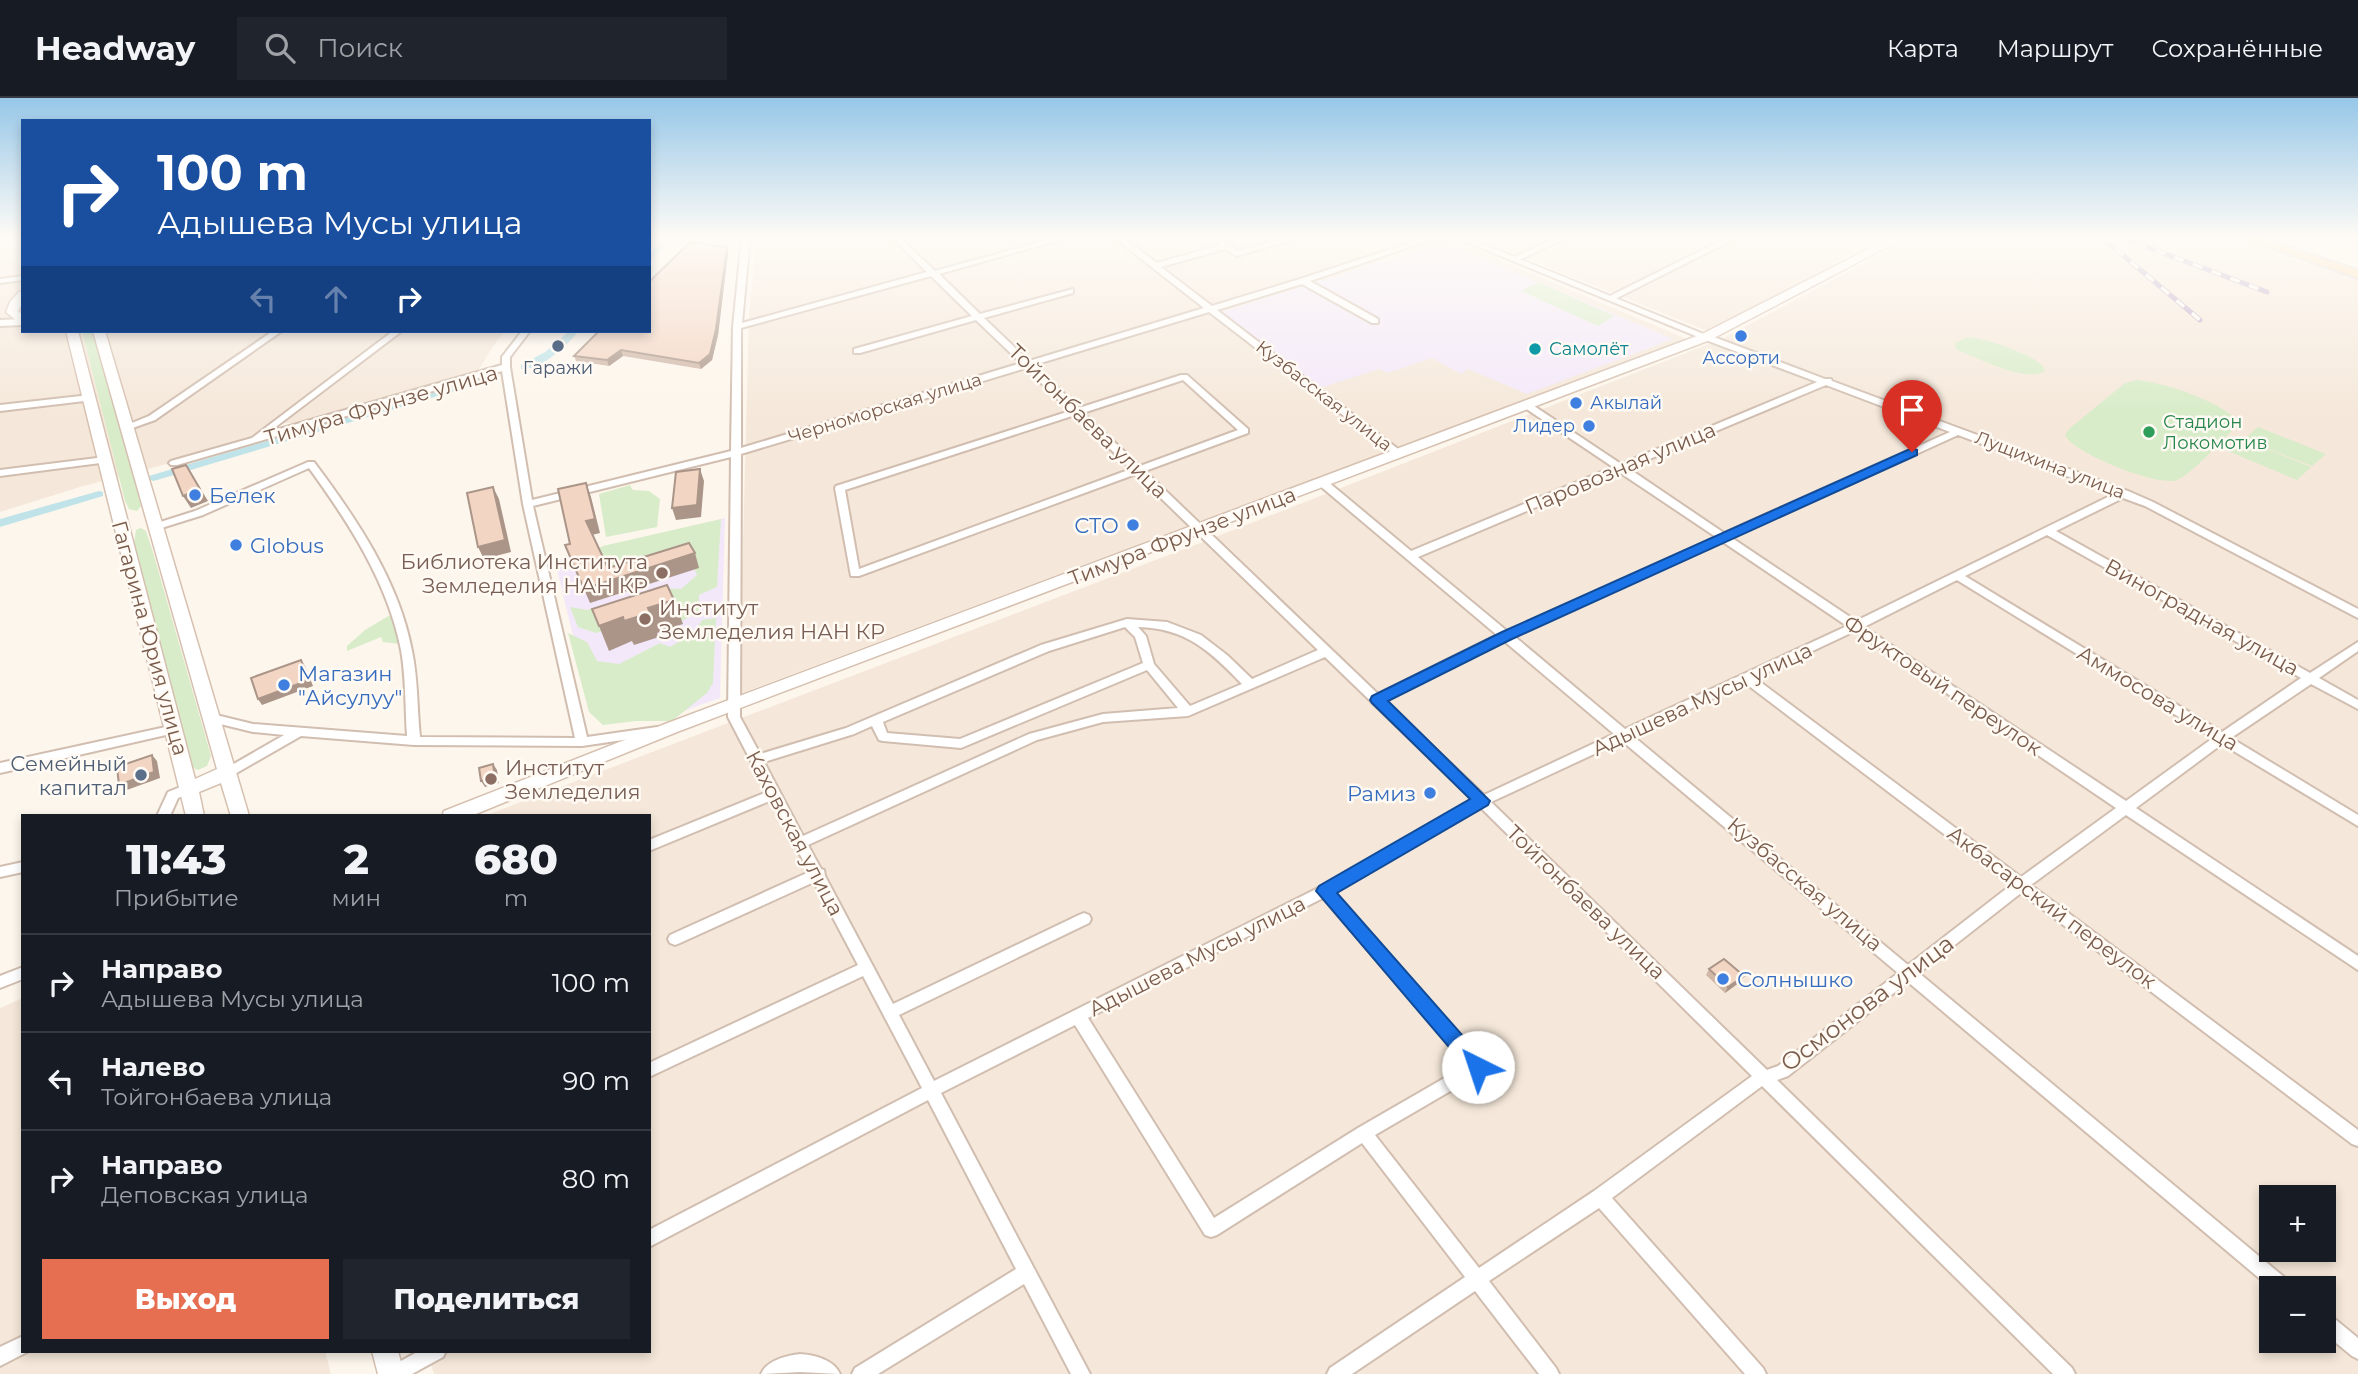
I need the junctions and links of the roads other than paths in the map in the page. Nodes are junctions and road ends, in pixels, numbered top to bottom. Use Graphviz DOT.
graph roads {
  1 [pos="740,296"];
  2 [pos="855,296"];
  3 [pos="958,296"];
  4 [pos="1054,296"];
  5 [pos="1192,296"];
  6 [pos="1254,296"];
  7 [pos="1329,296"];
  8 [pos="1604,296"];
  9 [pos="1615,296"];
  10 [pos="1786,296"];
  11 [pos="21,298"];
  12 [pos="1610,298"];
  13 [pos="1209,309"];
  14 [pos="12,310"];
  15 [pos="981,317"];
  16 [pos="0,321"];
  17 [pos="21,321"];
  18 [pos="1375,321"];
  19 [pos="21,322"];
  20 [pos="737,327"];
  21 [pos="73,333"];
  22 [pos="100,333"];
  23 [pos="275,333"];
  24 [pos="395,333"];
  25 [pos="524,333"];
  26 [pos="1706,337"];
  27 [pos="857,351"];
  28 [pos="1030,364"];
  29 [pos="506,367"];
  30 [pos="1828,381"];
  31 [pos="90,398"];
  32 [pos="1528,406"];
  33 [pos="0,408"];
  34 [pos="1077,410"];
  35 [pos="127,428"];
  36 [pos="1960,431"];
  37 [pos="249,443"];
  38 [pos="734,453"];
  39 [pos="1399,454"];
  40 [pos="105,460"];
  41 [pos="174,463"];
  42 [pos="1619,468"];
  43 [pos="1138,470"];
  44 [pos="0,473"];
  45 [pos="1323,483"];
  46 [pos="2124,493"];
  47 [pos="528,505"];
  48 [pos="155,527"];
  49 [pos="1200,530"];
  50 [pos="2046,530"];
  51 [pos="1723,537"];
  52 [pos="1412,555"];
  53 [pos="1956,575"];
  54 [pos="2358,614"];
  55 [pos="1127,623"];
  56 [pos="1854,626"];
  57 [pos="1507,635"];
  58 [pos="2358,646"];
  59 [pos="1327,651"];
  60 [pos="1149,665"];
  61 [pos="1745,677"];
  62 [pos="2311,678"];
  63 [pos="1250,685"];
  64 [pos="1377,700"];
  65 [pos="2358,705"];
  66 [pos="734,706"];
  67 [pos="1188,712"];
  68 [pos="212,718"];
  69 [pos="876,721"];
  70 [pos="671,728"];
  71 [pos="175,729"];
  72 [pos="298,733"];
  73 [pos="1625,736"];
  74 [pos="2223,737"];
  75 [pos="414,741"];
  76 [pos="582,742"];
  77 [pos="755,761"];
  78 [pos="0,768"];
  79 [pos="229,772"];
  80 [pos="188,789"];
  81 [pos="774,794"];
  82 [pos="1482,801"];
  83 [pos="2127,808"];
  84 [pos="164,814"];
  85 [pos="194,814"];
  86 [pos="240,814"];
  87 [pos="456,814"];
  88 [pos="2358,821"];
  89 [pos="802,842"];
  90 [pos="651,845"];
  91 [pos="21,867"];
  92 [pos="0,872"];
  93 [pos="819,874"];
  94 [pos="2022,884"];
  95 [pos="1325,891"];
  96 [pos="1084,919"];
  97 [pos="675,939"];
  98 [pos="2358,964"];
  99 [pos="866,968"];
  100 [pos="1910,972"];
  101 [pos="21,974"];
  102 [pos="0,982"];
  103 [pos="891,1012"];
  104 [pos="1078,1016"];
  105 [pos="651,1069"];
  106 [pos="1766,1077"];
  107 [pos="930,1091"];
  108 [pos="1364,1133"];
  109 [pos="2358,1139"];
  110 [pos="1600,1197"];
  111 [pos="651,1238"];
  112 [pos="1026,1273"];
  113 [pos="2270,1276"];
  114 [pos="1476,1278"];
  115 [pos="2336,1331"];
  116 [pos="21,1346"];
  117 [pos="2358,1350"];
  118 [pos="386,1353"];
  119 [pos="433,1353"];
  120 [pos="0,1357"];
  121 [pos="393,1374"];
  122 [pos="769,1374"];
  123 [pos="831,1374"];
  124 [pos="861,1374"];
  125 [pos="1081,1374"];
  126 [pos="1336,1374"];
  127 [pos="1550,1374"];
  128 [pos="1757,1374"];
  129 [pos="2066,1374"];
  1 -- 20 [label="street, Каховская улица"];
  2 -- 20 [label="street"];
  3 -- 15 [label="street, Тойгонбаева улица"];
  4 -- 15 [label="street"];
  5 -- 13 [label="street, Кузбасская улица"];
  6 -- 13 [label="street, Черноморская улица"];
  7 -- 18 [label="street"];
  8 -- 12 [label="street, Лущихина улица"];
  9 -- 12 [label="street"];
  10 -- 26 [label="main road, Тимура Фрунзе улица"];
  11 -- 14 [label="main road"];
  12 -- 26 [label="street, Лущихина улица"];
  13 -- 28 [label="street, Черноморская улица"];
  13 -- 39 [label="street, Кузбасская улица"];
  14 -- 16 [label="street"];
  14 -- 17 [label="main road"];
  15 -- 27 [label="street"];
  15 -- 28 [label="street, Тойгонбаева улица"];
  16 -- 19 [label="street"];
  20 -- 38 [label="street, Каховская улица"];
  21 -- 31 [label="main road, Гагарина Юрия улица"];
  22 -- 35 [label="main road, Гагарина Юрия улица"];
  23 -- 35 [label="street"];
  24 -- 37 [label="street"];
  25 -- 29 [label="street"];
  26 -- 30 [label="street, Лущихина улица"];
  26 -- 32 [label="main road, Тимура Фрунзе улица"];
  28 -- 34 [label="street, Тойгонбаева улица"];
  28 -- 38 [label="street, Черноморская улица"];
  29 -- 37 [label="street, Тимура Фрунзе улица"];
  29 -- 47 [label="street, Тимура Фрунзе улица"];
  30 -- 36 [label="street, Лущихина улица"];
  30 -- 42 [label="street, Паровозная улица"];
  31 -- 33 [label="street"];
  31 -- 40 [label="main road, Гагарина Юрия улица"];
  32 -- 39 [label="main road, Тимура Фрунзе улица"];
  32 -- 42 [label="street, Фруктовый переулок"];
  34 -- 43 [label="street, Тойгонбаева улица"];
  34 -- 43 [label="street"];
  34 -- 43 [label="street"];
  35 -- 48 [label="main road, Гагарина Юрия улица"];
  36 -- 46 [label="street, Лущихина улица"];
  36 -- 51 [label="street"];
  37 -- 41 [label="street, Тимура Фрунзе улица"];
  38 -- 47 [label="street, Черноморская улица"];
  38 -- 66 [label="street, Каховская улица"];
  39 -- 45 [label="main road, Тимура Фрунзе улица"];
  40 -- 44 [label="street"];
  40 -- 71 [label="main road, Гагарина Юрия улица"];
  42 -- 51 [label="street, Фруктовый переулок"];
  42 -- 52 [label="street, Паровозная улица"];
  43 -- 49 [label="street, Тойгонбаева улица"];
  45 -- 49 [label="main road, Тимура Фрунзе улица"];
  45 -- 52 [label="street, Кузбасская улица"];
  46 -- 50 [label="street, Адышева Мусы улица"];
  46 -- 54 [label="street, Лущихина улица"];
  47 -- 76 [label="street, Тимура Фрунзе улица"];
  48 -- 68 [label="main road, Гагарина Юрия улица"];
  48 -- 75 [label="street"];
  49 -- 59 [label="street, Тойгонбаева улица"];
  49 -- 66 [label="main road, Тимура Фрунзе улица"];
  50 -- 53 [label="street, Адышева Мусы улица"];
  50 -- 62 [label="street, Виноградная улица"];
  51 -- 56 [label="street, Фруктовый переулок"];
  51 -- 57 [label="street"];
  52 -- 57 [label="street, Кузбасская улица"];
  53 -- 56 [label="street, Адышева Мусы улица"];
  53 -- 74 [label="street, Аммосова улица"];
  55 -- 60 [label="street"];
  55 -- 63 [label="street"];
  55 -- 69 [label="street"];
  56 -- 61 [label="street, Адышева Мусы улица"];
  56 -- 83 [label="street, Фруктовый переулок"];
  57 -- 64 [label="street"];
  57 -- 73 [label="street, Кузбасская улица"];
  58 -- 62 [label="street, Осмонова улица"];
  59 -- 63 [label="street"];
  59 -- 64 [label="street, Тойгонбаева улица"];
  60 -- 67 [label="street"];
  60 -- 69 [label="street"];
  61 -- 73 [label="street, Адышева Мусы улица"];
  61 -- 94 [label="street, Акбасарский переулок"];
  62 -- 65 [label="street, Виноградная улица"];
  62 -- 74 [label="street, Осмонова улица"];
  63 -- 67 [label="street"];
  64 -- 82 [label="street, Тойгонбаева улица"];
  66 -- 70 [label="main road, Тимура Фрунзе улица"];
  66 -- 77 [label="street, Каховская улица"];
  67 -- 89 [label="street"];
  68 -- 72 [label="street"];
  68 -- 79 [label="main road, Гагарина Юрия улица"];
  69 -- 77 [label="street"];
  70 -- 76 [label="street"];
  70 -- 87 [label="main road, Тимура Фрунзе улица"];
  71 -- 78 [label="street"];
  71 -- 80 [label="main road, Гагарина Юрия улица"];
  72 -- 75 [label="street"];
  72 -- 79 [label="street"];
  73 -- 82 [label="street, Адышева Мусы улица"];
  73 -- 100 [label="street, Кузбасская улица"];
  74 -- 83 [label="street, Осмонова улица"];
  74 -- 88 [label="street, Аммосова улица"];
  75 -- 76 [label="street"];
  77 -- 81 [label="street, Каховская улица"];
  79 -- 80 [label="main road"];
  79 -- 86 [label="main road, Гагарина Юрия улица"];
  80 -- 84 [label="street"];
  80 -- 85 [label="main road, Гагарина Юрия улица"];
  81 -- 89 [label="street, Каховская улица"];
  81 -- 90 [label="street"];
  82 -- 95 [label="street, Адышева Мусы улица"];
  82 -- 106 [label="street, Тойгонбаева улица"];
  83 -- 94 [label="street, Осмонова улица"];
  83 -- 98 [label="street, Фруктовый переулок"];
  89 -- 93 [label="street, Каховская улица"];
  91 -- 92 [label="street"];
  93 -- 97 [label="street"];
  93 -- 99 [label="street, Каховская улица"];
  94 -- 100 [label="street, Осмонова улица"];
  94 -- 109 [label="street, Акбасарский переулок"];
  95 -- 104 [label="street, Адышева Мусы улица"];
  95 -- 108 [label="street"];
  96 -- 103 [label="street"];
  99 -- 103 [label="street, Каховская улица"];
  99 -- 105 [label="street"];
  100 -- 106 [label="street, Осмонова улица"];
  100 -- 113 [label="street, Кузбасская улица"];
  101 -- 102 [label="street"];
  103 -- 107 [label="street, Каховская улица"];
  104 -- 107 [label="street, Адышева Мусы улица"];
  104 -- 108 [label="street"];
  106 -- 110 [label="street, Осмонова улица"];
  106 -- 129 [label="street, Тойгонбаева улица"];
  107 -- 111 [label="street, Адышева Мусы улица"];
  107 -- 112 [label="street, Каховская улица"];
  108 -- 114 [label="street"];
  110 -- 114 [label="street, Осмонова улица"];
  110 -- 128 [label="street"];
  112 -- 124 [label="street"];
  112 -- 125 [label="street, Каховская улица"];
  114 -- 126 [label="street, Осмонова улица"];
  114 -- 127 [label="street"];
  115 -- 117 [label="street"];
  116 -- 120 [label="street"];
  118 -- 121 [label="main road"];
  119 -- 121 [label="street"];
  122 -- 123 [label="street"];
}
